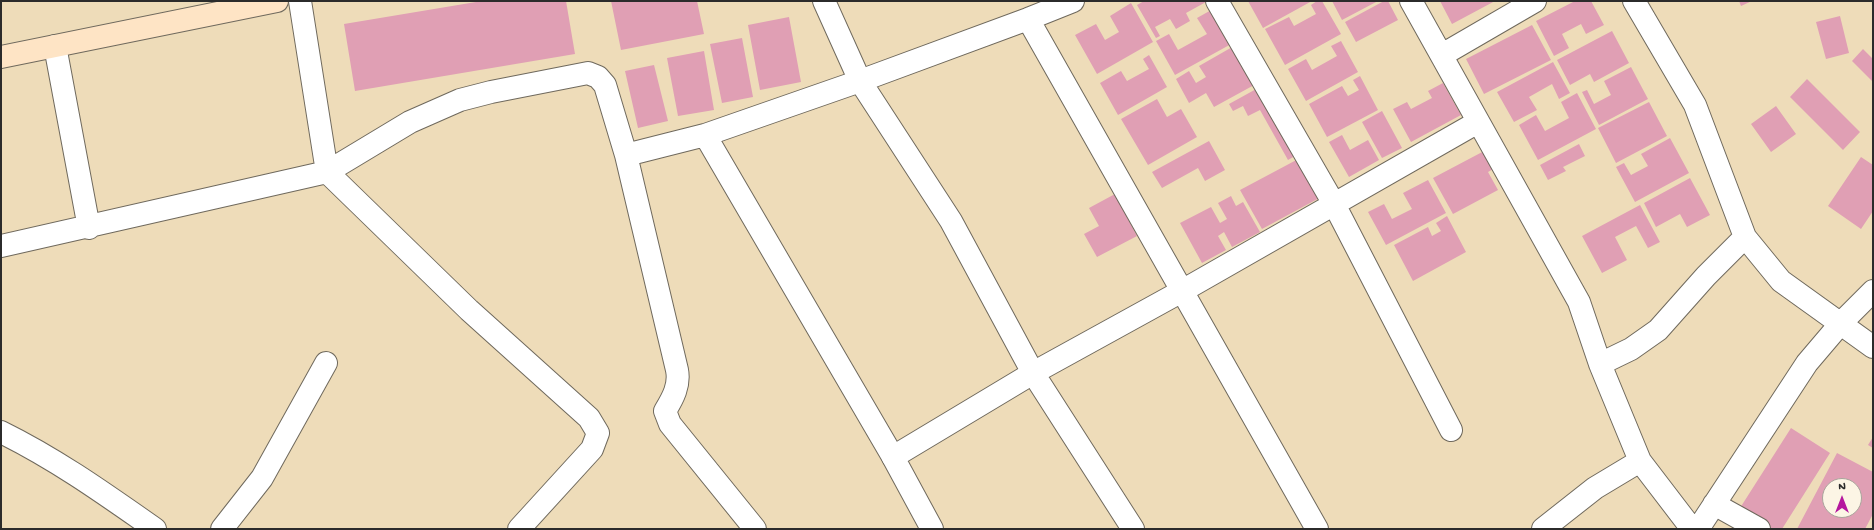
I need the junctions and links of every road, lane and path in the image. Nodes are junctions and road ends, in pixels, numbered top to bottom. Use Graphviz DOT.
graph roads {
  1 [pos="277,1"];
  2 [pos="300,1"];
  3 [pos="824,1"];
  4 [pos="1072,1"];
  5 [pos="1217,1"];
  6 [pos="1411,1"];
  7 [pos="1536,1"];
  8 [pos="1634,1"];
  9 [pos="1028,20"];
  10 [pos="55,46"];
  11 [pos="1,56"];
  12 [pos="1442,56"];
  13 [pos="860,81"];
  14 [pos="1478,122"];
  15 [pos="705,136"];
  16 [pos="626,155"];
  17 [pos="327,172"];
  18 [pos="1334,204"];
  19 [pos="89,228"];
  20 [pos="1745,237"];
  21 [pos="1,246"];
  22 [pos="1182,291"];
  23 [pos="1873,291"];
  24 [pos="1841,323"];
  25 [pos="1873,347"];
  26 [pos="326,363"];
  27 [pos="1600,364"];
  28 [pos="1033,373"];
  29 [pos="1452,430"];
  30 [pos="1,432"];
  31 [pos="892,457"];
  32 [pos="1640,461"];
  33 [pos="1714,504"];
  34 [pos="155,529"];
  35 [pos="222,529"];
  36 [pos="519,529"];
  37 [pos="755,529"];
  38 [pos="932,529"];
  39 [pos="1133,529"];
  40 [pos="1317,529"];
  41 [pos="1543,529"];
  42 [pos="1692,529"];
  43 [pos="1698,529"];
  44 [pos="1759,529"];
  1 -- 10 [label="main road"];
  2 -- 17 [label="street"];
  3 -- 13 [label="street"];
  4 -- 9 [label="street"];
  5 -- 18 [label="street"];
  6 -- 12 [label="street"];
  7 -- 12 [label="street"];
  8 -- 20 [label="street"];
  9 -- 13 [label="street"];
  9 -- 22 [label="street"];
  10 -- 11 [label="main road"];
  10 -- 19 [label="street"];
  12 -- 14 [label="street"];
  13 -- 15 [label="street"];
  13 -- 28 [label="street"];
  14 -- 18 [label="street"];
  14 -- 27 [label="street"];
  15 -- 16 [label="street"];
  15 -- 31 [label="street"];
  16 -- 17 [label="street"];
  16 -- 37 [label="street"];
  17 -- 19 [label="street"];
  17 -- 36 [label="street"];
  18 -- 22 [label="street"];
  18 -- 29 [label="street"];
  19 -- 21 [label="street"];
  20 -- 24 [label="street"];
  20 -- 27 [label="street"];
  22 -- 28 [label="street"];
  22 -- 40 [label="street"];
  23 -- 24 [label="street"];
  24 -- 25 [label="street"];
  24 -- 33 [label="street"];
  26 -- 35 [label="street"];
  27 -- 32 [label="street"];
  28 -- 31 [label="street"];
  28 -- 39 [label="street"];
  30 -- 34 [label="street"];
  31 -- 38 [label="street"];
  32 -- 41 [label="street"];
  32 -- 42 [label="street"];
  33 -- 43 [label="street"];
  33 -- 44 [label="street"];
}
